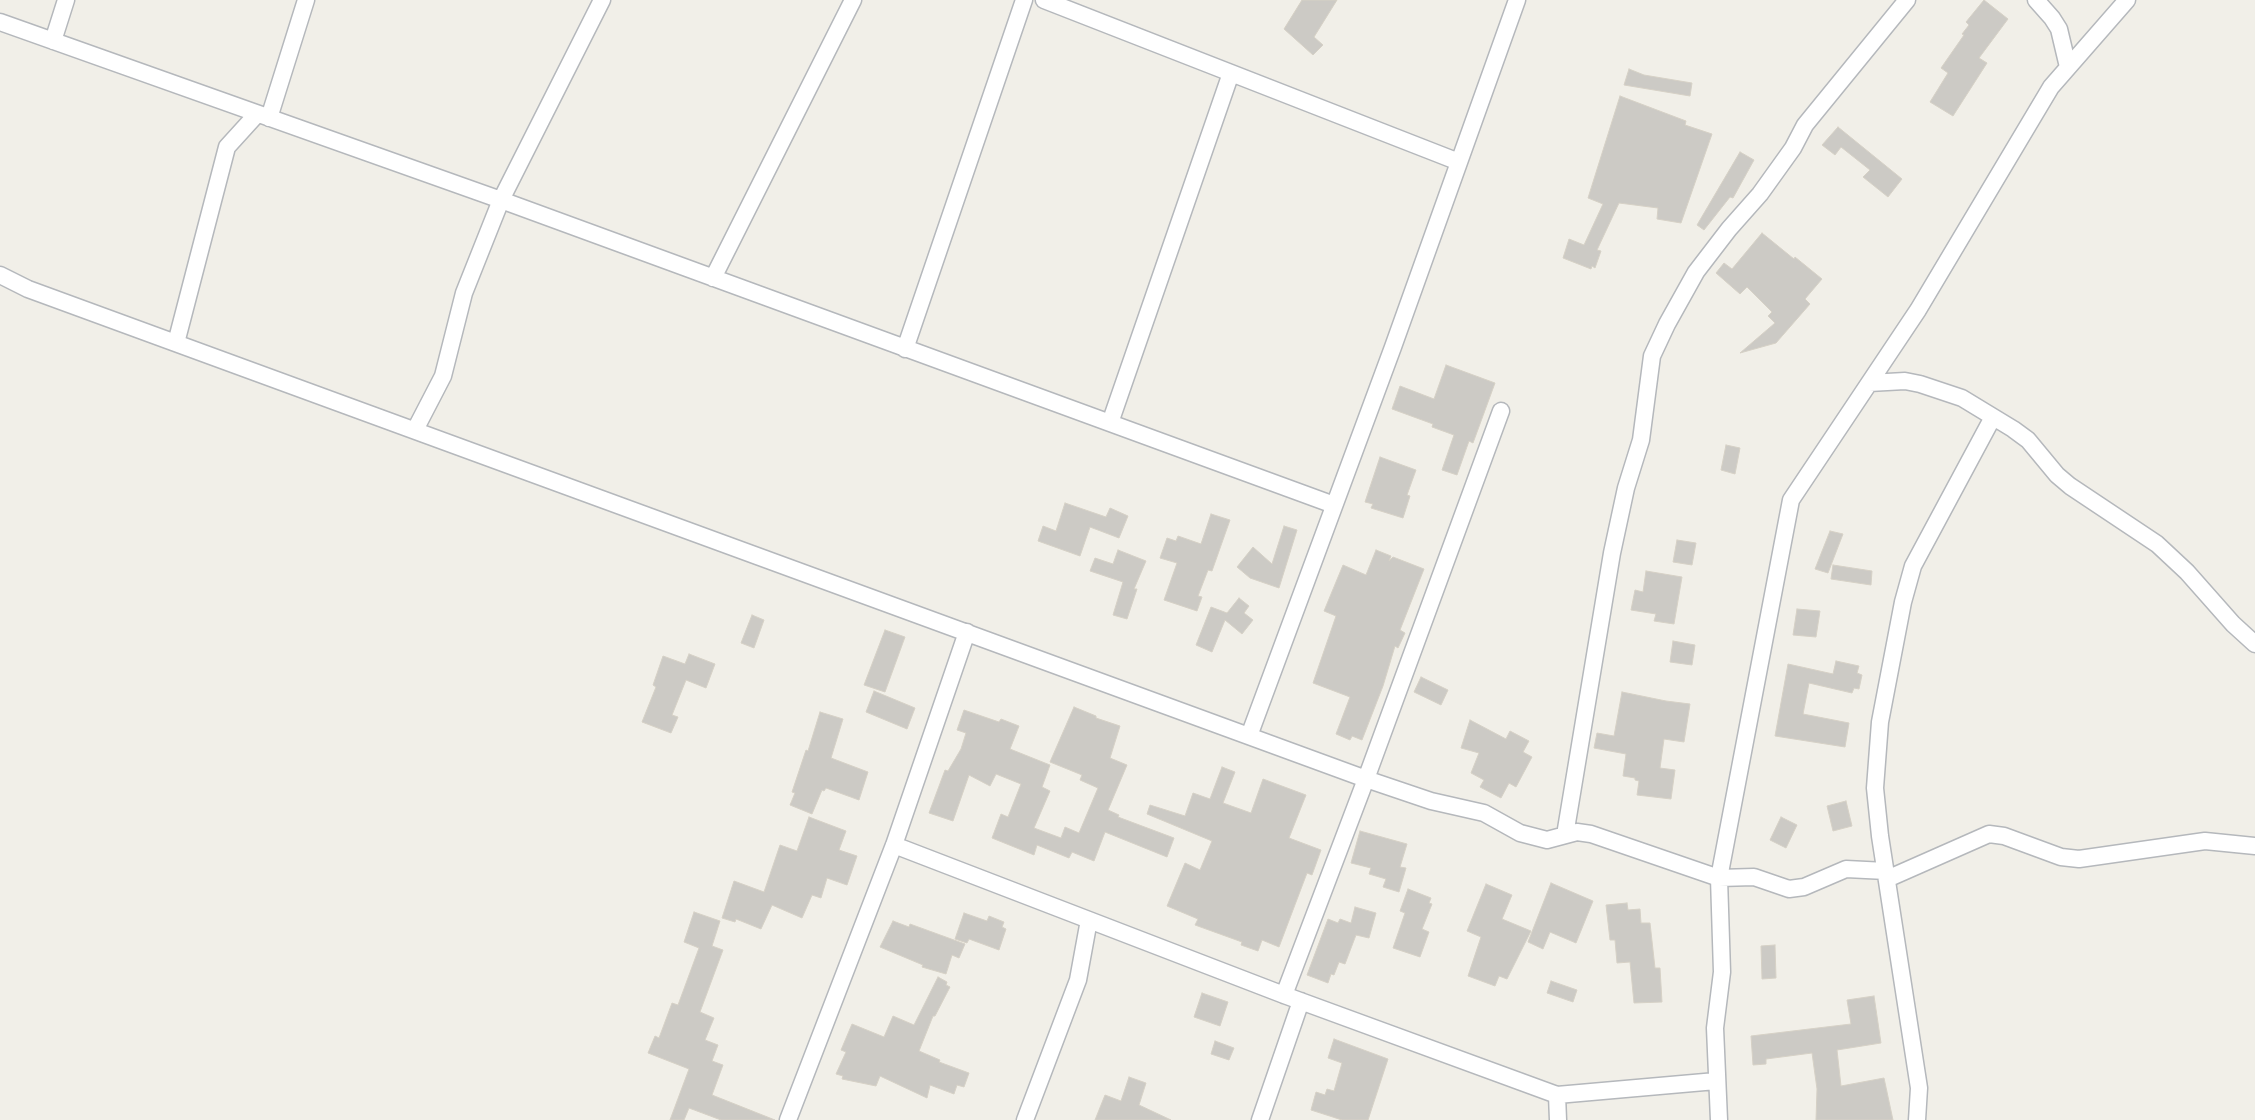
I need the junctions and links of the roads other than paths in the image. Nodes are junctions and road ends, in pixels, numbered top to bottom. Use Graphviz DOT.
graph roads {
  1 [pos="66,0"];
  2 [pos="306,0"];
  3 [pos="602,0"];
  4 [pos="853,0"];
  5 [pos="1024,0"];
  6 [pos="1044,0"];
  7 [pos="1517,0"];
  8 [pos="1907,0"];
  9 [pos="2036,0"];
  10 [pos="2127,0"];
  11 [pos="0,22"];
  12 [pos="53,41"];
  13 [pos="2068,67"];
  14 [pos="1231,73"];
  15 [pos="263,116"];
  16 [pos="1459,162"];
  17 [pos="501,200"];
  18 [pos="0,274"];
  19 [pos="713,278"];
  20 [pos="176,343"];
  21 [pos="906,349"];
  22 [pos="1868,383"];
  23 [pos="1501,411"];
  24 [pos="1992,417"];
  25 [pos="1110,423"];
  26 [pos="415,430"];
  27 [pos="1334,505"];
  28 [pos="967,632"];
  29 [pos="2255,644"];
  30 [pos="1249,736"];
  31 [pos="1366,779"];
  32 [pos="1565,835"];
  33 [pos="894,845"];
  34 [pos="2255,846"];
  35 [pos="1886,875"];
  36 [pos="1719,878"];
  37 [pos="1089,920"];
  38 [pos="1284,995"];
  39 [pos="1301,1001"];
  40 [pos="1716,1081"];
  41 [pos="1557,1096"];
  42 [pos="788,1120"];
  43 [pos="1025,1120"];
  44 [pos="1260,1120"];
  45 [pos="1558,1120"];
  46 [pos="1718,1120"];
  47 [pos="1917,1120"];
  1 -- 12 [label="street"];
  2 -- 15 [label="street"];
  3 -- 17 [label="street"];
  4 -- 19 [label="street"];
  5 -- 21 [label="street"];
  6 -- 14 [label="street"];
  7 -- 16 [label="street"];
  8 -- 32 [label="street"];
  9 -- 13 [label="street"];
  10 -- 13 [label="street"];
  11 -- 12 [label="street"];
  12 -- 15 [label="street"];
  13 -- 22 [label="street"];
  14 -- 16 [label="street"];
  14 -- 25 [label="street"];
  15 -- 17 [label="street"];
  15 -- 20 [label="street"];
  16 -- 27 [label="street"];
  17 -- 19 [label="street"];
  17 -- 26 [label="street"];
  18 -- 20 [label="street"];
  19 -- 21 [label="street"];
  20 -- 26 [label="street"];
  21 -- 25 [label="street"];
  22 -- 24 [label="street"];
  22 -- 36 [label="street"];
  23 -- 31 [label="street"];
  24 -- 29 [label="street"];
  24 -- 35 [label="street"];
  25 -- 27 [label="street"];
  26 -- 28 [label="street"];
  27 -- 30 [label="street"];
  28 -- 30 [label="street"];
  28 -- 33 [label="street"];
  30 -- 31 [label="street"];
  31 -- 32 [label="street"];
  31 -- 38 [label="street"];
  32 -- 36 [label="street"];
  33 -- 37 [label="street"];
  33 -- 42 [label="street"];
  34 -- 35 [label="street"];
  35 -- 36 [label="street"];
  35 -- 47 [label="street"];
  36 -- 40 [label="street"];
  37 -- 38 [label="street"];
  37 -- 43 [label="street"];
  38 -- 39 [label="street"];
  39 -- 41 [label="street"];
  39 -- 44 [label="street"];
  40 -- 41 [label="street"];
  40 -- 46 [label="street"];
  41 -- 45 [label="street"];
}
